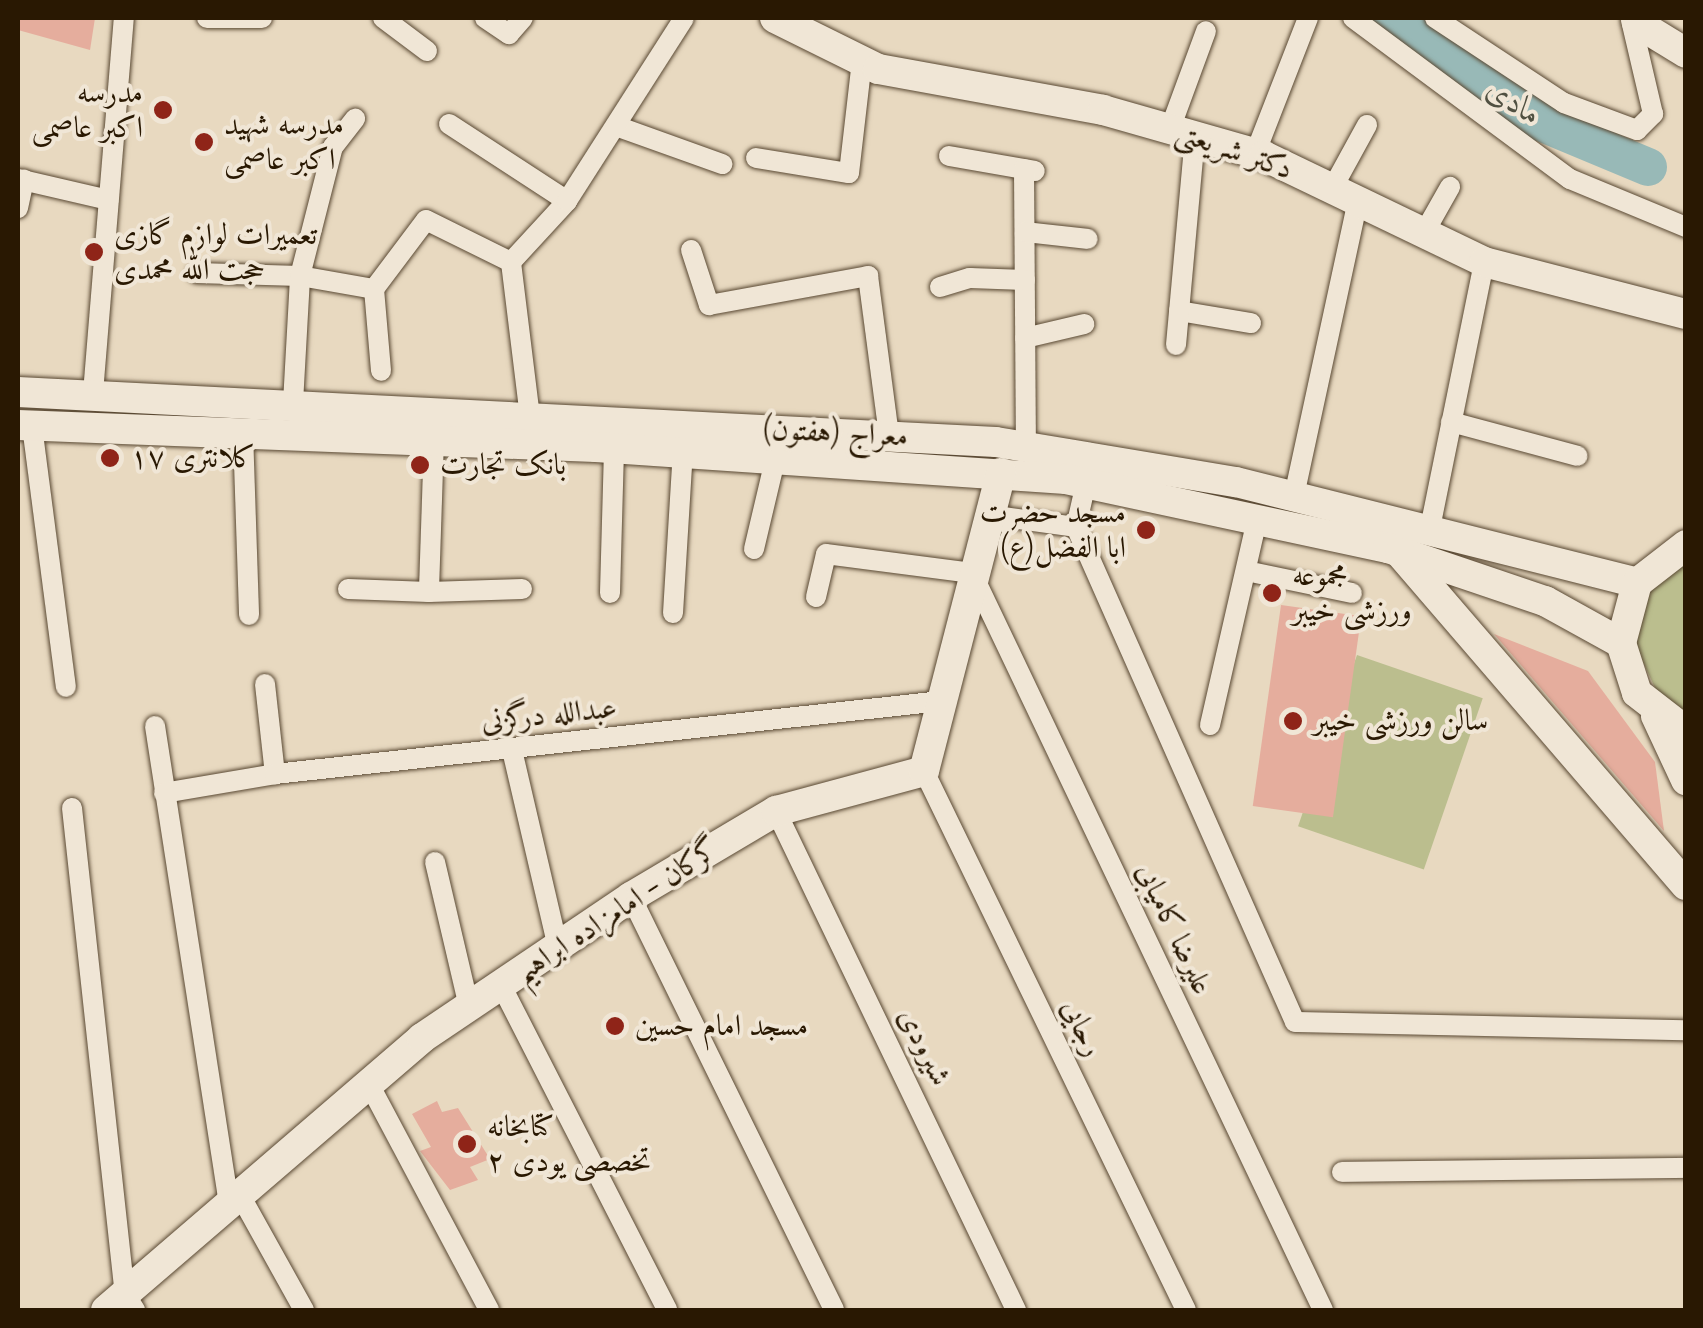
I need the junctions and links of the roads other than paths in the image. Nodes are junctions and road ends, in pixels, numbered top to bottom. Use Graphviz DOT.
graph roads {
  1 [pos="124,18"];
  2 [pos="207,18"];
  3 [pos="262,18"];
  4 [pos="383,18"];
  5 [pos="484,18"];
  6 [pos="523,18"];
  7 [pos="684,18"];
  8 [pos="774,18"];
  9 [pos="1308,18"];
  10 [pos="1354,18"];
  11 [pos="1435,18"];
  12 [pos="1670,18"];
  13 [pos="1631,20"];
  14 [pos="1206,30"];
  15 [pos="426,51"];
  16 [pos="1686,53"];
  17 [pos="862,61"];
  18 [pos="355,119"];
  19 [pos="449,124"];
  20 [pos="1367,125"];
  21 [pos="616,126"];
  22 [pos="1183,133"];
  23 [pos="1254,154"];
  24 [pos="949,156"];
  25 [pos="756,158"];
  26 [pos="722,164"];
  27 [pos="20,179"];
  28 [pos="1450,187"];
  29 [pos="1345,195"];
  30 [pos="109,200"];
  31 [pos="568,201"];
  32 [pos="18,208"];
  33 [pos="1686,227"];
  34 [pos="1025,232"];
  35 [pos="1424,233"];
  36 [pos="1088,239"];
  37 [pos="691,250"];
  38 [pos="511,262"];
  39 [pos="1484,262"];
  40 [pos="197,273"];
  41 [pos="300,276"];
  42 [pos="1025,280"];
  43 [pos="940,287"];
  44 [pos="374,290"];
  45 [pos="1179,311"];
  46 [pos="1685,314"];
  47 [pos="1252,322"];
  48 [pos="1084,324"];
  49 [pos="1025,338"];
  50 [pos="1176,346"];
  51 [pos="380,370"];
  52 [pos="18,392"];
  53 [pos="94,394"];
  54 [pos="294,403"];
  55 [pos="530,417"];
  56 [pos="1451,422"];
  57 [pos="25,426"];
  58 [pos="242,432"];
  59 [pos="614,435"];
  60 [pos="890,436"];
  61 [pos="434,440"];
  62 [pos="1026,447"];
  63 [pos="683,452"];
  64 [pos="776,456"];
  65 [pos="1578,456"];
  66 [pos="1001,473"];
  67 [pos="1086,483"];
  68 [pos="1294,496"];
  69 [pos="989,515"];
  70 [pos="1256,520"];
  71 [pos="1076,527"];
  72 [pos="1430,528"];
  73 [pos="1686,545"];
  74 [pos="754,550"];
  75 [pos="1398,551"];
  76 [pos="1597,568"];
  77 [pos="972,572"];
  78 [pos="1256,573"];
  79 [pos="1637,583"];
  80 [pos="348,589"];
  81 [pos="522,589"];
  82 [pos="429,592"];
  83 [pos="610,593"];
  84 [pos="1352,593"];
  85 [pos="816,598"];
  86 [pos="673,613"];
  87 [pos="250,615"];
  88 [pos="1576,616"];
  89 [pos="1621,643"];
  90 [pos="265,684"];
  91 [pos="66,688"];
  92 [pos="942,701"];
  93 [pos="1655,713"];
  94 [pos="1210,725"];
  95 [pos="154,726"];
  96 [pos="1686,731"];
  97 [pos="512,750"];
  98 [pos="924,771"];
  99 [pos="275,774"];
  100 [pos="1686,780"];
  101 [pos="164,794"];
  102 [pos="72,808"];
  103 [pos="776,811"];
  104 [pos="435,862"];
  105 [pos="1686,885"];
  106 [pos="631,897"];
  107 [pos="558,947"];
  108 [pos="501,985"];
  109 [pos="468,1007"];
  110 [pos="1686,1030"];
  111 [pos="369,1084"];
  112 [pos="1686,1168"];
  113 [pos="1342,1172"];
  114 [pos="234,1200"];
  115 [pos="122,1305"];
  116 [pos="304,1310"];
  117 [pos="489,1310"];
  118 [pos="667,1310"];
  119 [pos="834,1310"];
  120 [pos="1016,1310"];
  121 [pos="1186,1310"];
  122 [pos="1323,1310"];
  1 -- 30 [label="street"];
  2 -- 3 [label="street"];
  4 -- 15 [label="street"];
  5 -- 6 [label="street"];
  7 -- 21 [label="street"];
  8 -- 17 [label="main road, دکتر شریعتی"];
  9 -- 23 [label="street"];
  10 -- 33 [label="street"];
  11 -- 13 [label="street"];
  12 -- 13 [label="main road"];
  13 -- 16 [label="main road"];
  14 -- 22 [label="street"];
  17 -- 22 [label="main road, دکتر شریعتی"];
  17 -- 25 [label="street"];
  18 -- 41 [label="street"];
  19 -- 31 [label="street"];
  20 -- 29 [label="street"];
  21 -- 26 [label="street"];
  21 -- 31 [label="street"];
  22 -- 23 [label="main road, دکتر شریعتی"];
  22 -- 45 [label="street"];
  23 -- 29 [label="main road, دکتر شریعتی"];
  24 -- 34 [label="street"];
  27 -- 30 [label="street"];
  27 -- 32 [label="street"];
  28 -- 35 [label="street"];
  29 -- 35 [label="main road, دکتر شریعتی"];
  29 -- 68 [label="street"];
  30 -- 53 [label="street"];
  31 -- 38 [label="street"];
  34 -- 36 [label="street"];
  34 -- 42 [label="street"];
  35 -- 39 [label="main road, دکتر شریعتی"];
  37 -- 60 [label="street"];
  38 -- 44 [label="street"];
  38 -- 55 [label="street"];
  39 -- 46 [label="main road, دکتر شریعتی"];
  39 -- 56 [label="street"];
  40 -- 41 [label="street"];
  41 -- 44 [label="street"];
  41 -- 54 [label="street"];
  42 -- 43 [label="street"];
  42 -- 49 [label="street"];
  44 -- 51 [label="street"];
  45 -- 47 [label="street"];
  45 -- 50 [label="street"];
  48 -- 49 [label="street"];
  49 -- 62 [label="street"];
  52 -- 53 [label="main road, معراج (هفتون)"];
  53 -- 54 [label="main road, معراج (هفتون)"];
  54 -- 55 [label="main road, معراج (هفتون)"];
  55 -- 59 [label="main road, معراج (هفتون)"];
  56 -- 65 [label="street"];
  56 -- 72 [label="street"];
  57 -- 58 [label="main road, معراج (هفتون)"];
  57 -- 91 [label="street"];
  58 -- 61 [label="main road, معراج (هفتون)"];
  58 -- 87 [label="street"];
  59 -- 60 [label="main road, معراج (هفتون)"];
  59 -- 61 [label="main road, معراج (هفتون)"];
  59 -- 63 [label="main road, معراج (هفتون)"];
  59 -- 83 [label="street"];
  60 -- 62 [label="main road, معراج (هفتون)"];
  61 -- 82 [label="street"];
  62 -- 68 [label="main road, معراج (هفتون)"];
  63 -- 64 [label="main road, معراج (هفتون)"];
  63 -- 86 [label="street"];
  64 -- 66 [label="main road, معراج (هفتون)"];
  64 -- 74 [label="street"];
  66 -- 67 [label="main road, معراج (هفتون)"];
  66 -- 69 [label="main road"];
  67 -- 70 [label="main road, معراج (هفتون)"];
  67 -- 71 [label="street"];
  68 -- 72 [label="main road, معراج (هفتون)"];
  69 -- 71 [label="street"];
  69 -- 77 [label="main road"];
  70 -- 75 [label="main road, معراج (هفتون)"];
  70 -- 94 [label="street"];
  71 -- 110 [label="street"];
  72 -- 76 [label="main road, معراج (هفتون)"];
  73 -- 79 [label="main road"];
  75 -- 88 [label="main road, معراج (هفتون)"];
  75 -- 105 [label="main road"];
  76 -- 79 [label="main road, معراج (هفتون)"];
  76 -- 88 [label="main road"];
  77 -- 85 [label="street"];
  77 -- 92 [label="main road"];
  77 -- 122 [label="street, علیرضا کامیابی"];
  78 -- 84 [label="street"];
  79 -- 89 [label="main road"];
  80 -- 82 [label="street"];
  81 -- 82 [label="street"];
  88 -- 89 [label="main road, معراج (هفتون)"];
  89 -- 93 [label="main road"];
  90 -- 99 [label="street"];
  92 -- 97 [label="street, عبدالله درگزنی"];
  92 -- 98 [label="main road"];
  93 -- 96 [label="main road"];
  93 -- 100 [label="main road"];
  95 -- 101 [label="street"];
  97 -- 99 [label="street, عبدالله درگزنی"];
  97 -- 107 [label="street"];
  98 -- 103 [label="main road, گرکان - امامزاده ابراهیم"];
  98 -- 121 [label="street, رجایی"];
  99 -- 101 [label="street, عبدالله درگزنی"];
  101 -- 114 [label="street"];
  102 -- 115 [label="street"];
  103 -- 106 [label="main road, گرکان - امامزاده ابراهیم"];
  103 -- 120 [label="street, شیرودی"];
  104 -- 109 [label="street"];
  106 -- 107 [label="main road, گرکان - امامزاده ابراهیم"];
  106 -- 119 [label="street"];
  107 -- 108 [label="main road, گرکان - امامزاده ابراهیم"];
  108 -- 109 [label="main road, گرکان - امامزاده ابراهیم"];
  108 -- 118 [label="street"];
  109 -- 111 [label="main road, گرکان - امامزاده ابراهیم"];
  111 -- 114 [label="main road, گرکان - امامزاده ابراهیم"];
  111 -- 117 [label="street"];
  112 -- 113 [label="street"];
  114 -- 115 [label="main road, گرکان - امامزاده ابراهیم"];
  114 -- 116 [label="street"];
}
